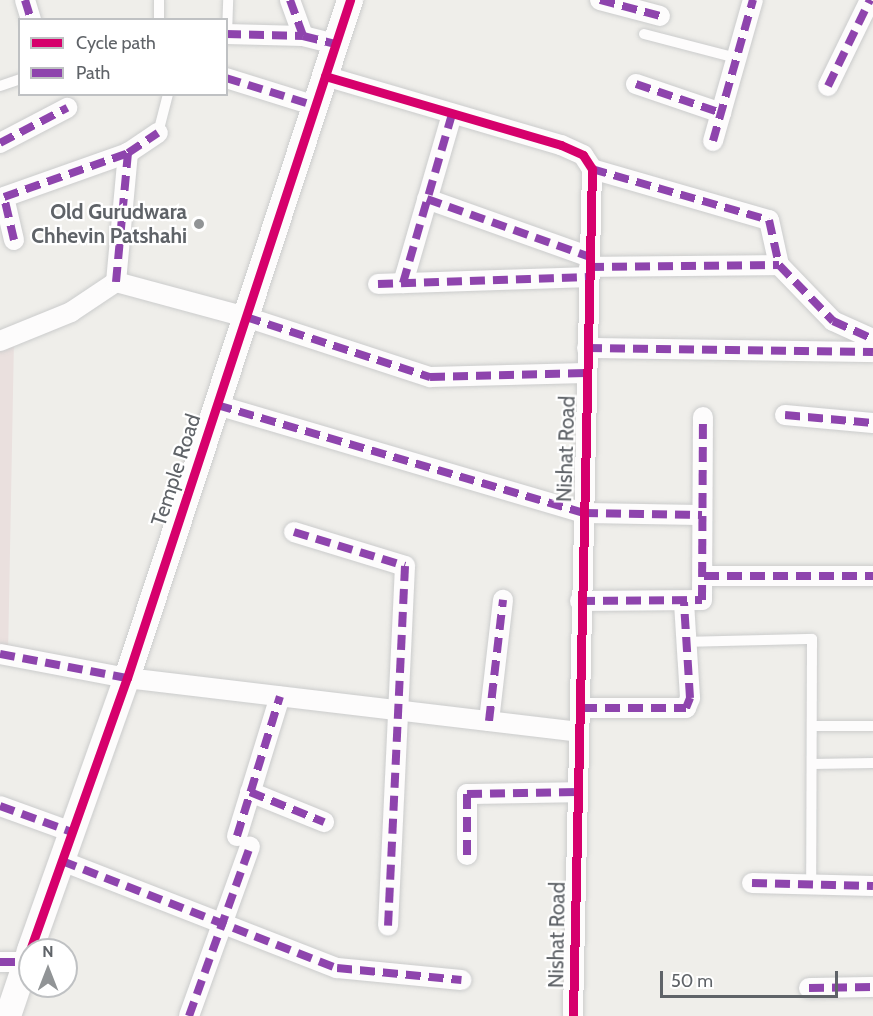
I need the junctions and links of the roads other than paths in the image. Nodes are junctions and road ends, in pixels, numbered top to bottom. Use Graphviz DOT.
graph roads {
  1 [pos="25,0"];
  2 [pos="159,0"];
  3 [pos="228,0"];
  4 [pos="290,0"];
  5 [pos="350,0"];
  6 [pos="600,0"];
  7 [pos="753,0"];
  8 [pos="870,0"];
  9 [pos="628,3"];
  10 [pos="660,16"];
  11 [pos="30,18"];
  12 [pos="159,18"];
  13 [pos="227,18"];
  14 [pos="228,34"];
  15 [pos="644,34"];
  16 [pos="303,36"];
  17 [pos="336,45"];
  18 [pos="736,58"];
  19 [pos="325,76"];
  20 [pos="228,79"];
  21 [pos="18,81"];
  22 [pos="636,84"];
  23 [pos="0,86"];
  24 [pos="828,86"];
  25 [pos="167,96"];
  26 [pos="316,106"];
  27 [pos="67,108"];
  28 [pos="721,113"];
  29 [pos="453,114"];
  30 [pos="158,133"];
  31 [pos="713,141"];
  32 [pos="0,143"];
  33 [pos="128,153"];
  34 [pos="592,170"];
  35 [pos="427,199"];
  36 [pos="14,240"];
  37 [pos="779,265"];
  38 [pos="589,267"];
  39 [pos="116,282"];
  40 [pos="403,283"];
  41 [pos="378,284"];
  42 [pos="246,317"];
  43 [pos="873,339"];
  44 [pos="0,341"];
  45 [pos="587,348"];
  46 [pos="873,351"];
  47 [pos="586,373"];
  48 [pos="217,405"];
  49 [pos="785,415"];
  50 [pos="703,417"];
  51 [pos="873,423"];
  52 [pos="583,513"];
  53 [pos="702,515"];
  54 [pos="294,532"];
  55 [pos="704,576"];
  56 [pos="873,576"];
  57 [pos="503,600"];
  58 [pos="580,601"];
  59 [pos="684,602"];
  60 [pos="686,642"];
  61 [pos="0,654"];
  62 [pos="127,678"];
  63 [pos="280,696"];
  64 [pos="582,708"];
  65 [pos="399,710"];
  66 [pos="489,721"];
  67 [pos="812,726"];
  68 [pos="873,726"];
  69 [pos="579,732"];
  70 [pos="873,763"];
  71 [pos="812,764"];
  72 [pos="250,792"];
  73 [pos="578,792"];
  74 [pos="0,806"];
  75 [pos="324,822"];
  76 [pos="72,832"];
  77 [pos="467,855"];
  78 [pos="62,861"];
  79 [pos="752,883"];
  80 [pos="811,884"];
  81 [pos="873,886"];
  82 [pos="222,923"];
  83 [pos="388,926"];
  84 [pos="35,938"];
  85 [pos="18,957"];
  86 [pos="0,962"];
  87 [pos="461,980"];
  88 [pos="18,986"];
  89 [pos="873,987"];
  90 [pos="808,988"];
  91 [pos="8,1016"];
  92 [pos="189,1016"];
  93 [pos="573,1016"];
  1 -- 11 [label="street"];
  2 -- 12 [label="lane"];
  3 -- 13 [label="lane"];
  4 -- 16 [label="street"];
  5 -- 17 [label="street, Temple Road"];
  6 -- 9 [label="street"];
  7 -- 18 [label="street"];
  8 -- 24 [label="street"];
  9 -- 10 [label="street"];
  14 -- 16 [label="street"];
  15 -- 18 [label="lane"];
  16 -- 17 [label="street"];
  17 -- 19 [label="street, Temple Road"];
  18 -- 28 [label="street"];
  19 -- 26 [label="street, Temple Road"];
  19 -- 29 [label="street"];
  20 -- 26 [label="street"];
  21 -- 23 [label="lane"];
  22 -- 28 [label="street"];
  25 -- 30 [label="lane"];
  26 -- 42 [label="street, Temple Road"];
  27 -- 32 [label="street"];
  28 -- 31 [label="street"];
  29 -- 34 [label="street"];
  29 -- 35 [label="street"];
  30 -- 33 [label="street"];
  33 -- 36 [label="street"];
  33 -- 39 [label="street"];
  34 -- 37 [label="street"];
  34 -- 38 [label="street, Nishat Road"];
  35 -- 38 [label="street"];
  35 -- 40 [label="street"];
  37 -- 38 [label="street"];
  37 -- 43 [label="street"];
  38 -- 40 [label="street"];
  38 -- 45 [label="street, Nishat Road"];
  39 -- 42 [label="street"];
  39 -- 44 [label="street"];
  40 -- 41 [label="street"];
  42 -- 47 [label="street"];
  42 -- 48 [label="street, Temple Road"];
  45 -- 46 [label="street"];
  45 -- 47 [label="street, Nishat Road"];
  47 -- 52 [label="street, Nishat Road"];
  48 -- 52 [label="street"];
  48 -- 62 [label="street, Temple Road"];
  49 -- 51 [label="street"];
  50 -- 53 [label="street"];
  52 -- 53 [label="street"];
  52 -- 58 [label="street, Nishat Road"];
  53 -- 55 [label="street"];
  54 -- 65 [label="street"];
  55 -- 56 [label="street"];
  55 -- 59 [label="street"];
  57 -- 66 [label="street"];
  58 -- 59 [label="street"];
  58 -- 64 [label="street, Nishat Road"];
  59 -- 60 [label="street"];
  60 -- 64 [label="street"];
  60 -- 67 [label="lane"];
  61 -- 62 [label="street"];
  62 -- 63 [label="street"];
  62 -- 76 [label="street, Temple Road"];
  63 -- 65 [label="street"];
  63 -- 72 [label="street"];
  64 -- 69 [label="street, Nishat Road"];
  65 -- 66 [label="street"];
  65 -- 83 [label="street"];
  66 -- 69 [label="street"];
  67 -- 68 [label="lane"];
  67 -- 71 [label="lane"];
  69 -- 73 [label="street, Nishat Road"];
  70 -- 71 [label="lane"];
  71 -- 80 [label="lane"];
  72 -- 75 [label="street"];
  72 -- 82 [label="street"];
  73 -- 77 [label="street"];
  73 -- 93 [label="street, Nishat Road"];
  74 -- 76 [label="street"];
  76 -- 78 [label="street, Temple Road"];
  78 -- 82 [label="street"];
  78 -- 84 [label="street, Temple Road"];
  79 -- 80 [label="street"];
  80 -- 81 [label="street"];
  82 -- 87 [label="street"];
  82 -- 92 [label="street"];
  85 -- 86 [label="street"];
  88 -- 91 [label="street, Temple Road"];
  89 -- 90 [label="street"];
}
